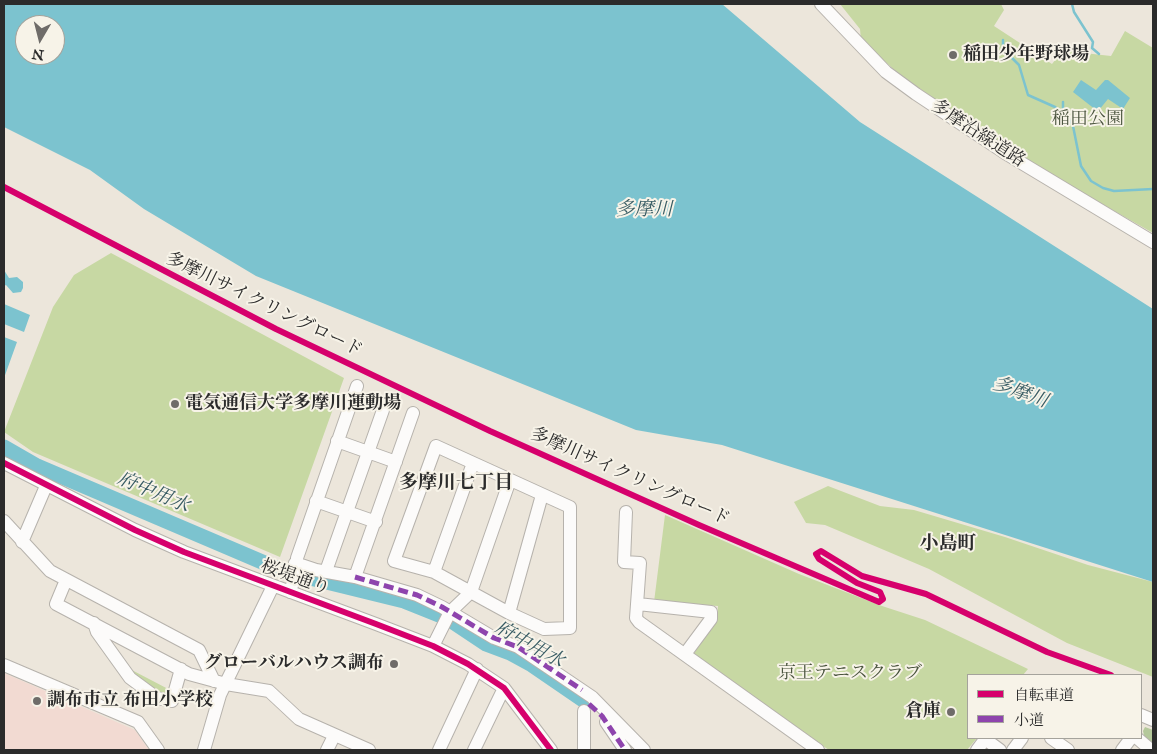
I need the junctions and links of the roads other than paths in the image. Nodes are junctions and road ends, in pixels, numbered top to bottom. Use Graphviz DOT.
graph roads {
  1 [pos="821,4"];
  2 [pos="1153,242"];
  3 [pos="357,386"];
  4 [pos="383,410"];
  5 [pos="413,413"];
  6 [pos="337,441"];
  7 [pos="368,452"];
  8 [pos="396,462"];
  9 [pos="4,463"];
  10 [pos="472,463"];
  11 [pos="510,480"];
  12 [pos="46,486"];
  13 [pos="542,495"];
  14 [pos="316,501"];
  15 [pos="346,511"];
  16 [pos="626,512"];
  17 [pos="4,521"];
  18 [pos="376,522"];
  19 [pos="22,542"];
  20 [pos="295,563"];
  21 [pos="326,572"];
  22 [pos="434,572"];
  23 [pos="355,577"];
  24 [pos="66,580"];
  25 [pos="273,586"];
  26 [pos="290,592"];
  27 [pos="471,592"];
  28 [pos="638,604"];
  29 [pos="509,613"];
  30 [pos="447,617"];
  31 [pos="94,624"];
  32 [pos="433,646"];
  33 [pos="685,654"];
  34 [pos="4,666"];
  35 [pos="180,669"];
  36 [pos="477,669"];
  37 [pos="220,682"];
  38 [pos="504,688"];
  39 [pos="334,736"];
  40 [pos="985,739"];
  41 [pos="1021,739"];
  42 [pos="1052,739"];
  43 [pos="1130,739"];
  44 [pos="1138,739"];
  45 [pos="158,750"];
  46 [pos="204,750"];
  47 [pos="328,750"];
  48 [pos="369,750"];
  49 [pos="439,750"];
  50 [pos="474,750"];
  51 [pos="551,750"];
  52 [pos="584,750"];
  53 [pos="625,750"];
  54 [pos="644,750"];
  55 [pos="818,750"];
  56 [pos="977,750"];
  57 [pos="1000,750"];
  58 [pos="1014,750"];
  59 [pos="1068,750"];
  60 [pos="1122,750"];
  61 [pos="1151,750"];
  1 -- 2 [label="street, 多摩沿線道路"];
  3 -- 6 [label="street"];
  4 -- 7 [label="street"];
  5 -- 8 [label="street"];
  6 -- 7 [label="street"];
  6 -- 14 [label="street"];
  7 -- 8 [label="street"];
  7 -- 15 [label="street"];
  8 -- 18 [label="street"];
  9 -- 12 [label="street, 桜堤通り"];
  10 -- 11 [label="street"];
  10 -- 22 [label="street"];
  10 -- 22 [label="street"];
  11 -- 13 [label="street"];
  11 -- 27 [label="street"];
  12 -- 19 [label="street"];
  12 -- 25 [label="street, 桜堤通り"];
  13 -- 29 [label="street"];
  13 -- 29 [label="street"];
  14 -- 15 [label="street"];
  14 -- 20 [label="street"];
  15 -- 18 [label="street"];
  15 -- 21 [label="street"];
  16 -- 28 [label="street"];
  17 -- 19 [label="street"];
  18 -- 23 [label="street"];
  19 -- 24 [label="street"];
  20 -- 21 [label="street"];
  20 -- 26 [label="street"];
  21 -- 23 [label="street"];
  22 -- 27 [label="street"];
  23 -- 30 [label="street"];
  24 -- 31 [label="street"];
  24 -- 37 [label="street"];
  25 -- 26 [label="street, 桜堤通り"];
  25 -- 37 [label="street"];
  26 -- 32 [label="street, 桜堤通り"];
  27 -- 29 [label="street"];
  27 -- 30 [label="street"];
  28 -- 33 [label="street"];
  28 -- 33 [label="street"];
  30 -- 32 [label="street"];
  30 -- 54 [label="street"];
  31 -- 35 [label="street"];
  31 -- 35 [label="street"];
  32 -- 36 [label="street, 桜堤通り"];
  33 -- 55 [label="street"];
  34 -- 45 [label="street"];
  35 -- 37 [label="street"];
  36 -- 38 [label="street, 桜堤通り"];
  36 -- 49 [label="street"];
  37 -- 39 [label="street"];
  37 -- 46 [label="street"];
  38 -- 50 [label="street"];
  38 -- 51 [label="street, 桜堤通り"];
  39 -- 47 [label="street"];
  39 -- 48 [label="street"];
  40 -- 56 [label="street"];
  40 -- 57 [label="street"];
  41 -- 58 [label="street"];
  42 -- 59 [label="street"];
  43 -- 60 [label="street"];
  44 -- 61 [label="street"];
  52 -- 53 [label="street"];
}
